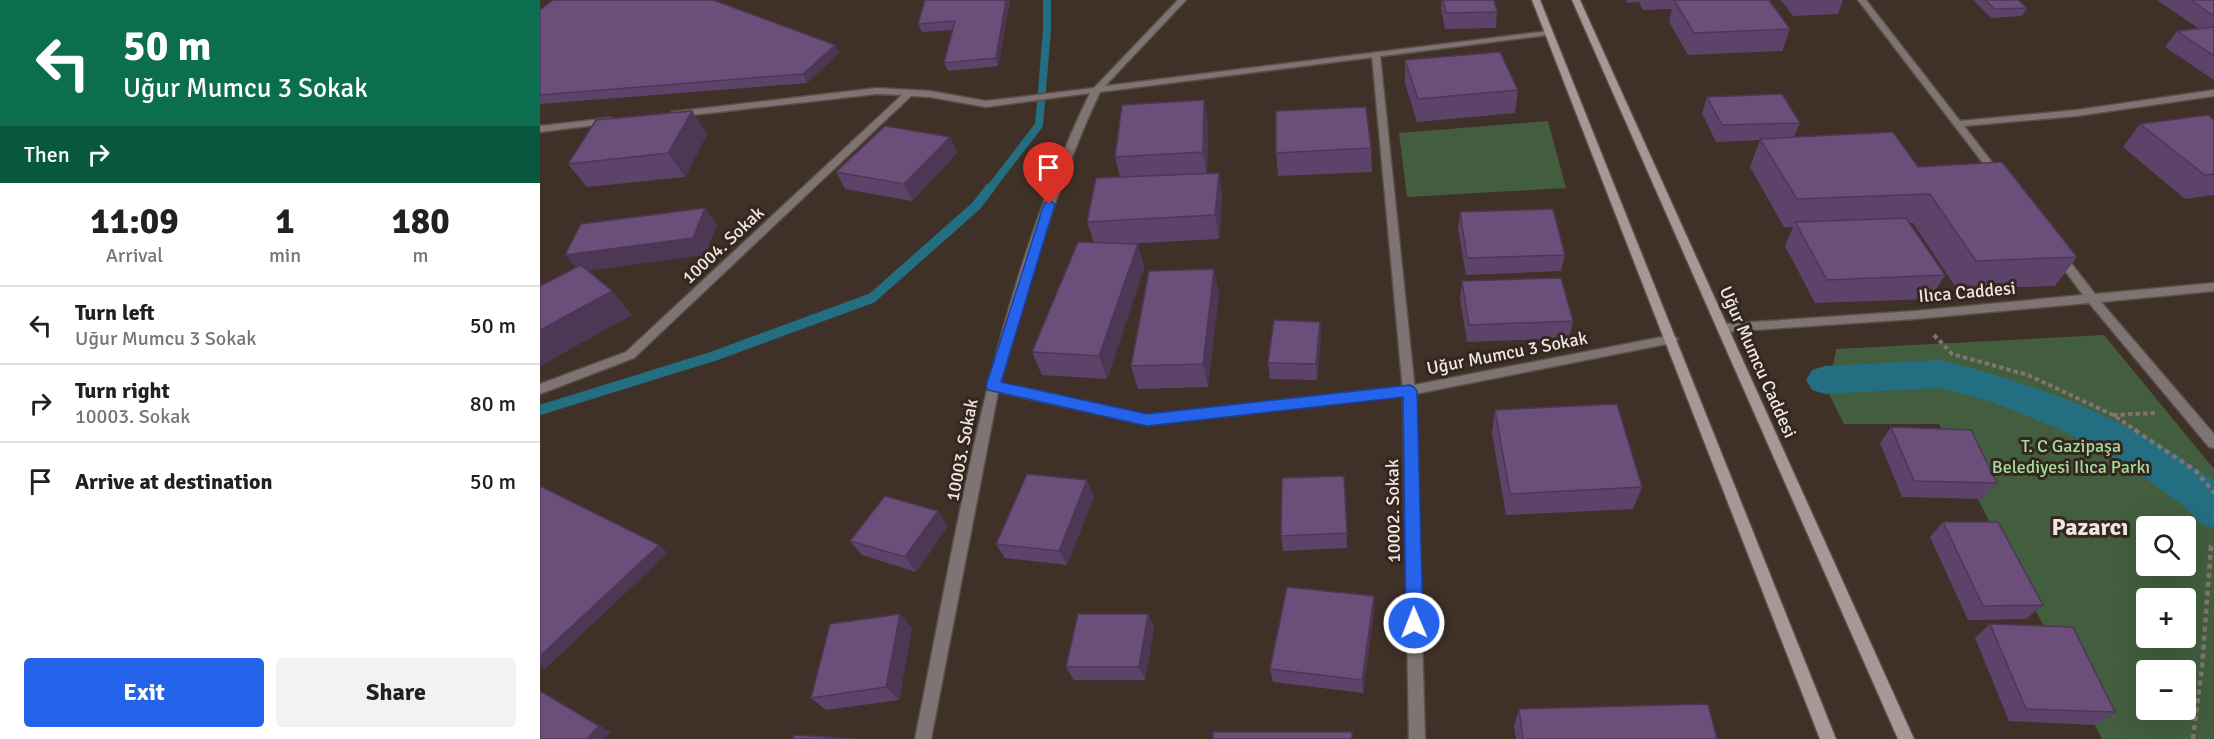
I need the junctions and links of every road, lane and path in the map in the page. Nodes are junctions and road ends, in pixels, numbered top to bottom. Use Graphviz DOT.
graph roads {
  1 [pos="1182,0"];
  2 [pos="1536,0"];
  3 [pos="1576,0"];
  4 [pos="1862,0"];
  5 [pos="1548,33"];
  6 [pos="1376,55"];
  7 [pos="1096,91"];
  8 [pos="909,93"];
  9 [pos="2214,93"];
  10 [pos="668,115"];
  11 [pos="621,120"];
  12 [pos="1958,124"];
  13 [pos="540,129"];
  14 [pos="2001,180"];
  15 [pos="2050,244"];
  16 [pos="2214,287"];
  17 [pos="2093,300"];
  18 [pos="1915,315"];
  19 [pos="1723,327"];
  20 [pos="1672,339"];
  21 [pos="993,386"];
  22 [pos="540,389"];
  23 [pos="1410,391"];
  24 [pos="2187,411"];
  25 [pos="2113,415"];
  26 [pos="2214,443"];
  27 [pos="2214,493"];
  28 [pos="2214,544"];
  29 [pos="922,739"];
  30 [pos="1417,739"];
  31 [pos="1828,739"];
  32 [pos="1906,739"];
  33 [pos="2193,739"];
  1 -- 7 [label="street, 10003. Sokak"];
  2 -- 5 [label="main road"];
  3 -- 19 [label="main road, Uğur Mumcu Caddesi"];
  4 -- 12 [label="street"];
  5 -- 6 [label="street"];
  5 -- 20 [label="main road"];
  6 -- 7 [label="street"];
  6 -- 23 [label="street, 10002. Sokak"];
  7 -- 8 [label="street"];
  7 -- 21 [label="street, 10003. Sokak"];
  8 -- 10 [label="street"];
  8 -- 22 [label="street, 10004. Sokak"];
  9 -- 12 [label="street"];
  11 -- 13 [label="street"];
  12 -- 14 [label="street"];
  15 -- 17 [label="street"];
  16 -- 17 [label="street, Ilıca Caddesi"];
  17 -- 18 [label="street, Ilıca Caddesi"];
  17 -- 24 [label="street"];
  18 -- 19 [label="street, Ilıca Caddesi"];
  18 -- 25 [label="path"];
  19 -- 32 [label="main road, Uğur Mumcu Caddesi"];
  20 -- 23 [label="street, Uğur Mumcu 3 Sokak"];
  20 -- 31 [label="main road"];
  21 -- 23 [label="street, Uğur Mumcu 3 Sokak"];
  21 -- 29 [label="street, 10003. Sokak"];
  23 -- 30 [label="street, 10002. Sokak"];
  24 -- 25 [label="path"];
  24 -- 26 [label="street"];
  25 -- 27 [label="path"];
  28 -- 33 [label="path"];
}
